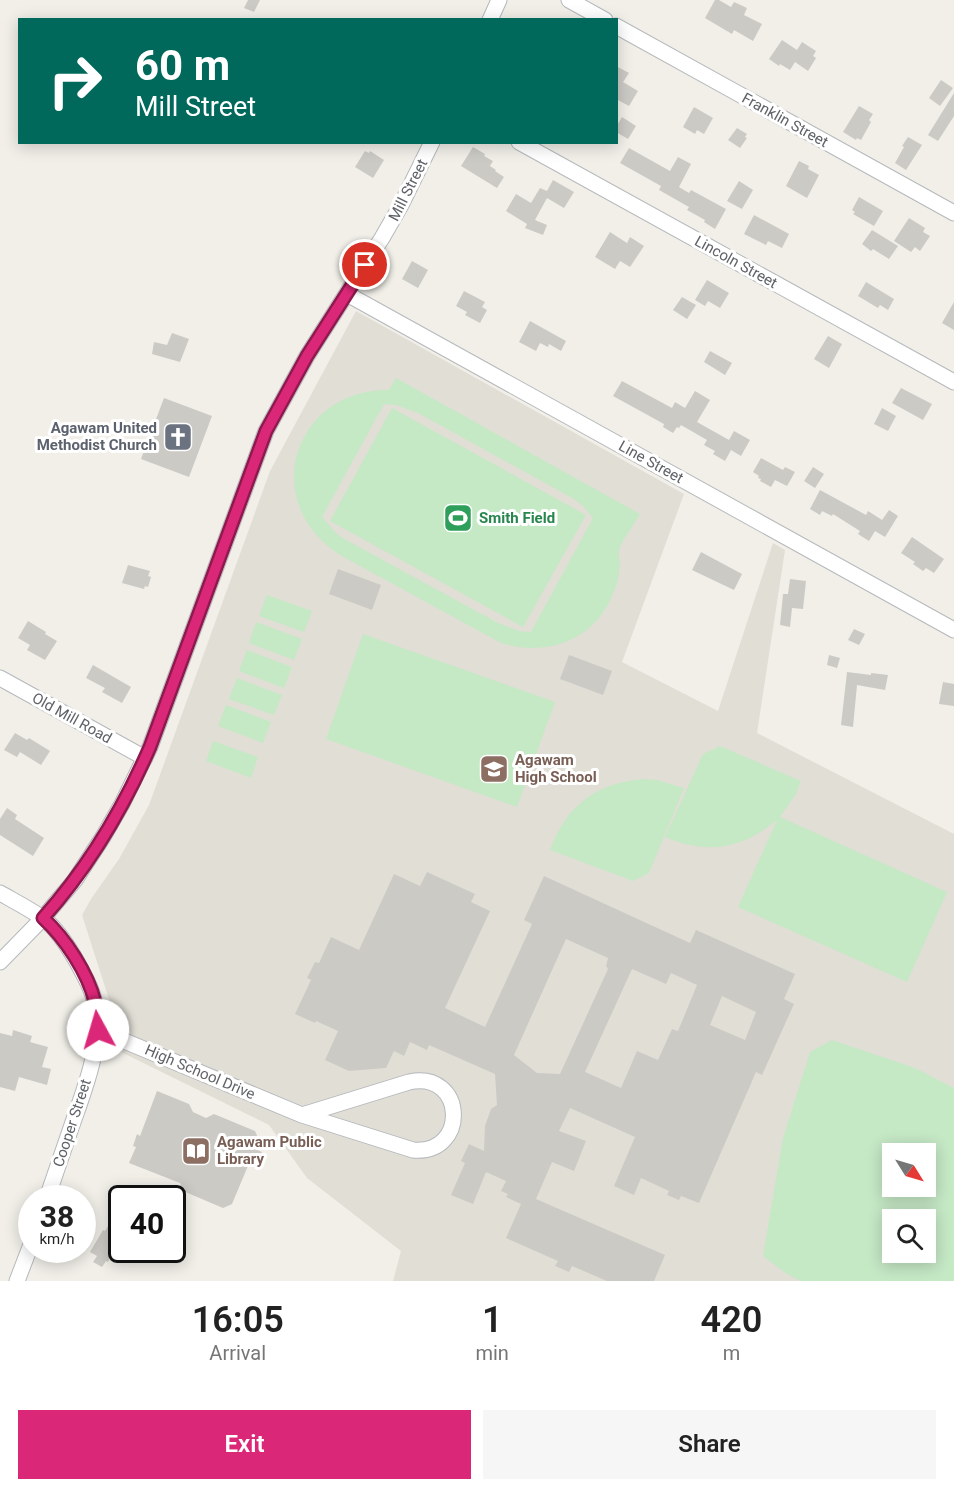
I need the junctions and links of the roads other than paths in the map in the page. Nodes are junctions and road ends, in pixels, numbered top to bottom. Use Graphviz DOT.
graph roads {
  1 [pos="499,0"];
  2 [pos="569,0"];
  3 [pos="491,18"];
  4 [pos="600,18"];
  5 [pos="618,27"];
  6 [pos="431,144"];
  7 [pos="523,144"];
  8 [pos="954,213"];
  9 [pos="346,294"];
  10 [pos="954,382"];
  11 [pos="954,630"];
  12 [pos="0,678"];
  13 [pos="145,758"];
  14 [pos="0,893"];
  15 [pos="43,918"];
  16 [pos="0,962"];
  17 [pos="98,1030"];
  18 [pos="302,1114"];
  19 [pos="51,1185"];
  20 [pos="24,1263"];
  21 [pos="17,1281"];
  1 -- 3 [label="street"];
  2 -- 4 [label="street"];
  5 -- 8 [label="street, Franklin Street"];
  6 -- 9 [label="street, Mill Street"];
  7 -- 10 [label="street, Lincoln Street"];
  9 -- 11 [label="street, Line Street"];
  9 -- 13 [label="street, Mill Street"];
  12 -- 13 [label="street, Old Mill Road"];
  13 -- 15 [label="street, Mill Street"];
  14 -- 15 [label="street, Cooper Street"];
  15 -- 16 [label="street, Mill Street"];
  15 -- 17 [label="street, Cooper Street"];
  17 -- 18 [label="street, High School Drive"];
  17 -- 19 [label="street, Cooper Street"];
  18 -- 18 [label="street, High School Drive"];
  20 -- 21 [label="street"];
}
